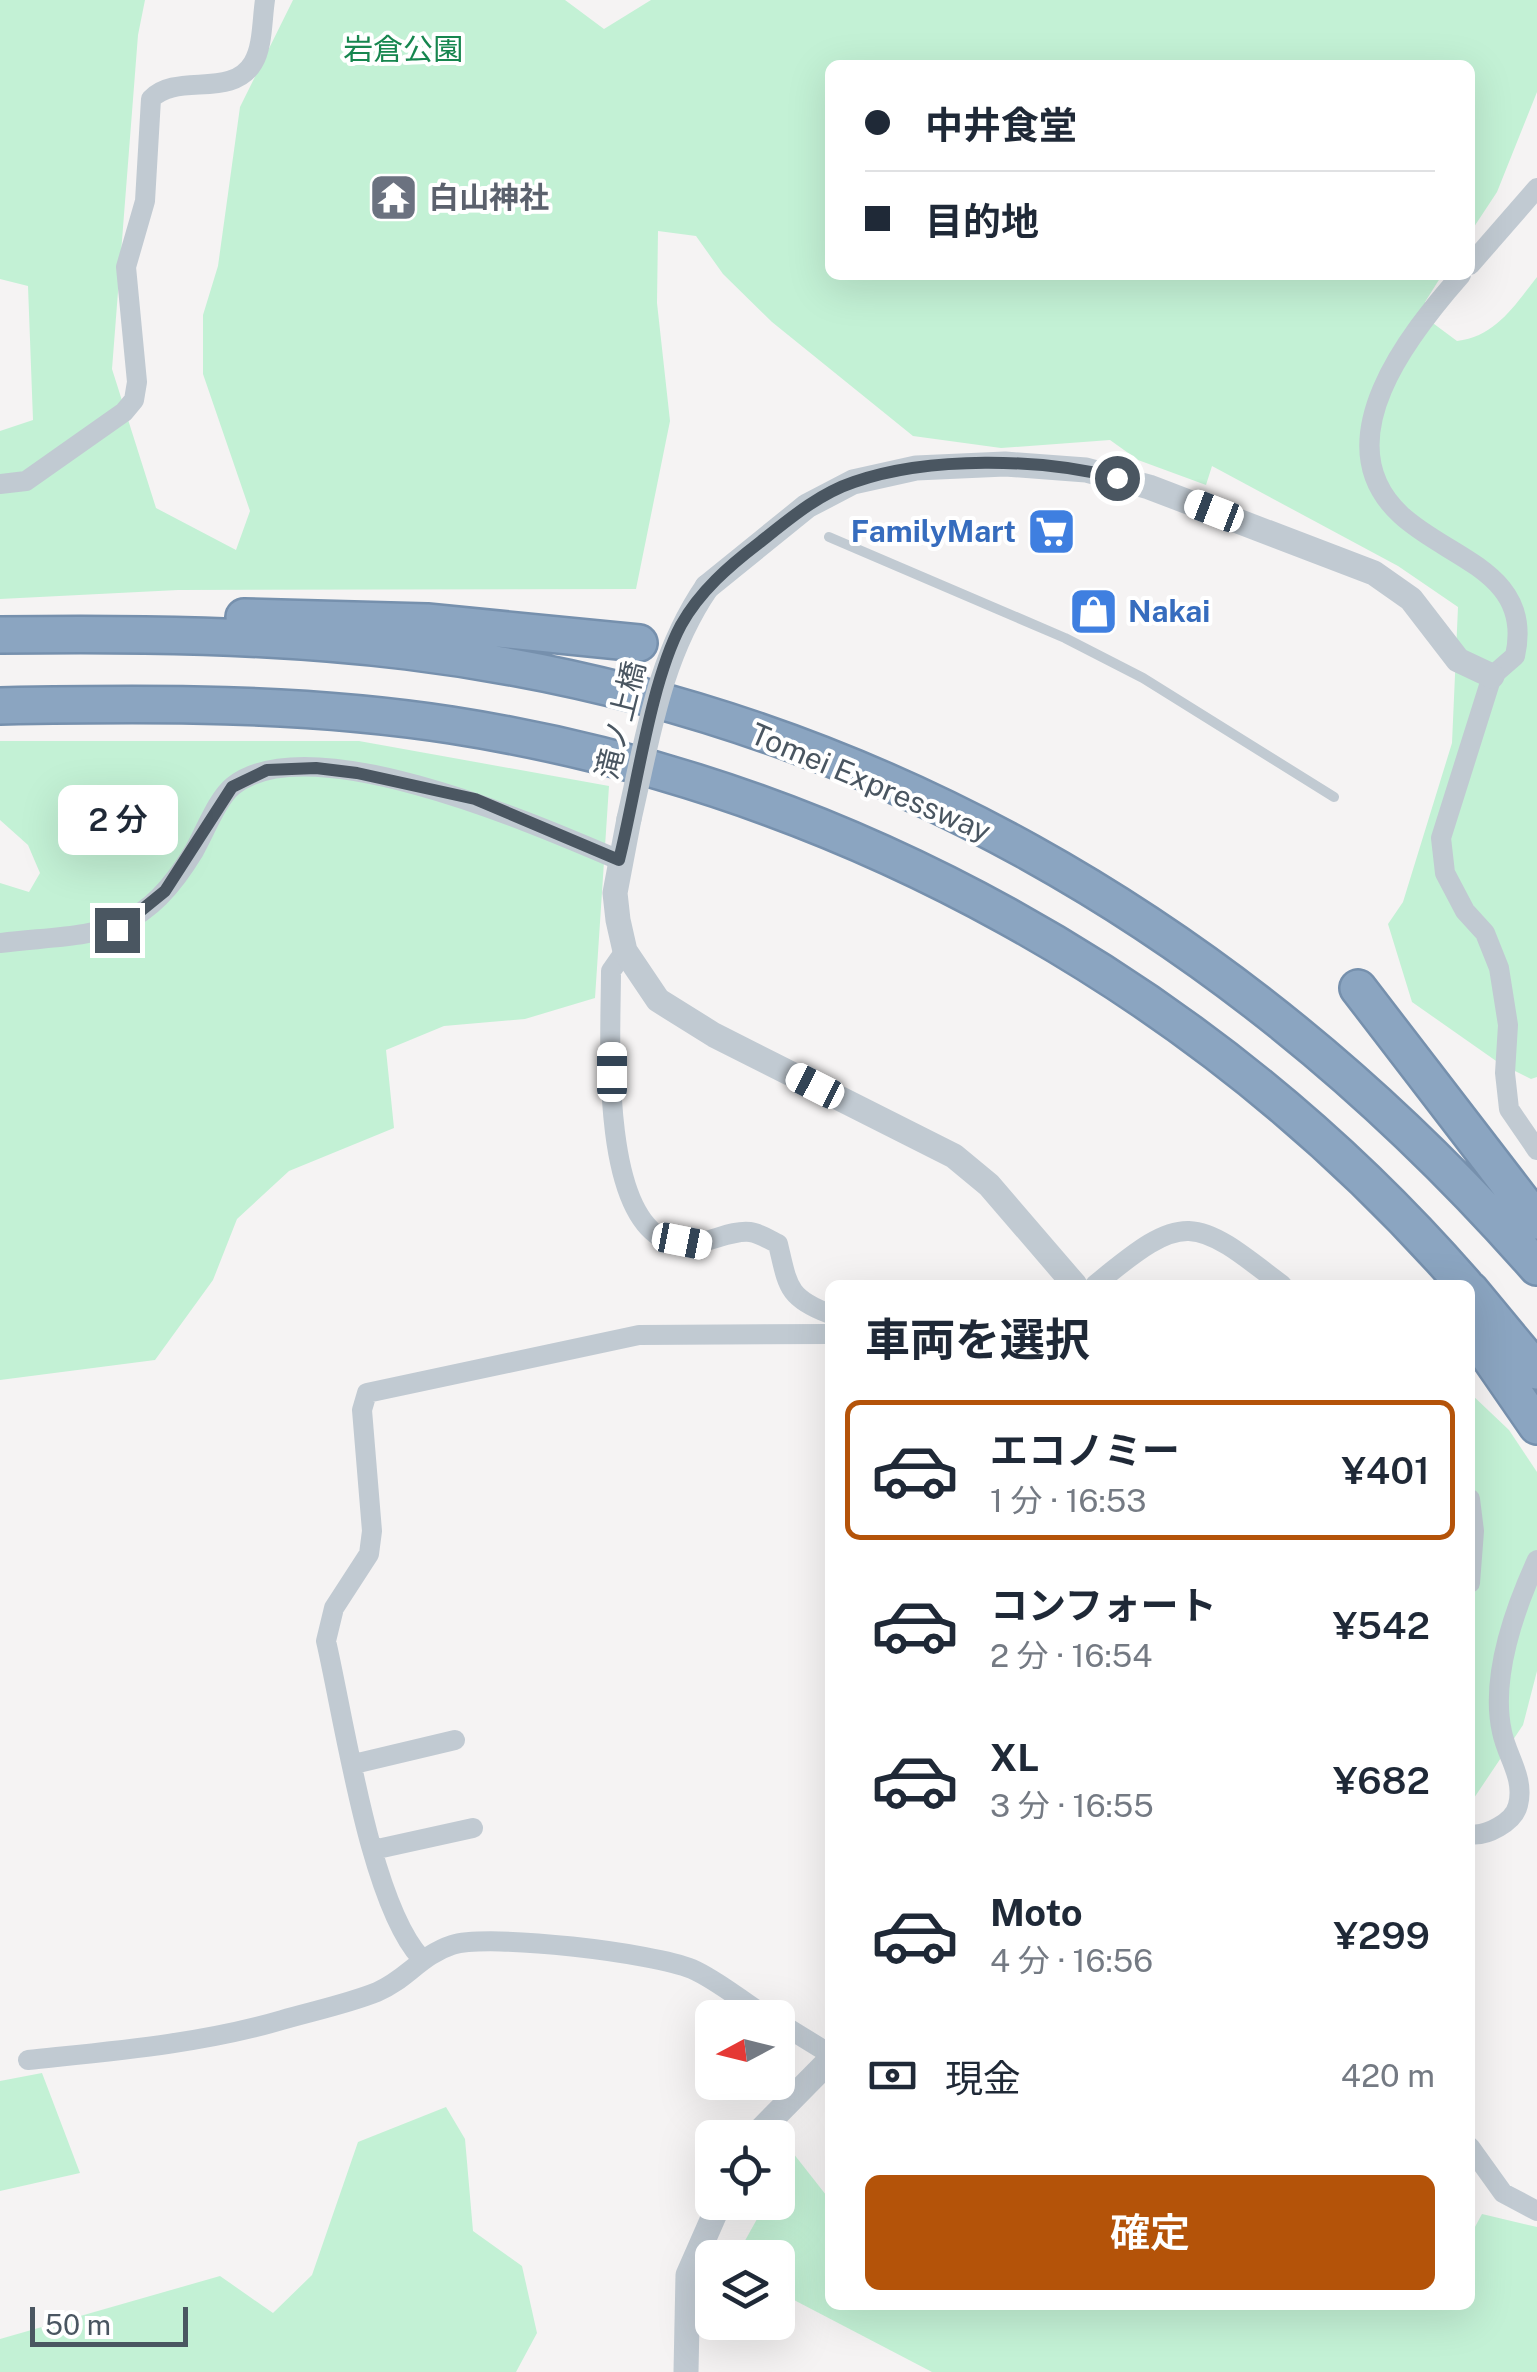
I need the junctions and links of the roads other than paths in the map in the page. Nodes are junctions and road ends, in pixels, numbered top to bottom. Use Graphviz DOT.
graph roads {
  1 [pos="265,0"];
  2 [pos="1537,188"];
  3 [pos="1475,258"];
  4 [pos="1457,280"];
  5 [pos="0,484"];
  6 [pos="829,537"];
  7 [pos="78,634"];
  8 [pos="0,635"];
  9 [pos="639,643"];
  10 [pos="1492,676"];
  11 [pos="0,706"];
  12 [pos="1334,798"];
  13 [pos="619,860"];
  14 [pos="919,871"];
  15 [pos="0,943"];
  16 [pos="625,951"];
  17 [pos="1358,988"];
  18 [pos="1537,1150"];
  19 [pos="1537,1221"];
  20 [pos="1537,1267"];
  21 [pos="1071,1280"];
  22 [pos="1101,1280"];
  23 [pos="1275,1280"];
  24 [pos="1431,1280"];
  25 [pos="1460,1280"];
  26 [pos="1475,1296"];
  27 [pos="825,1312"];
  28 [pos="825,1334"];
  29 [pos="1475,1337"];
  30 [pos="1537,1371"];
  31 [pos="1537,1426"];
  32 [pos="1537,1560"];
  33 [pos="456,1740"];
  34 [pos="354,1764"];
  35 [pos="472,1828"];
  36 [pos="1475,1839"];
  37 [pos="373,1850"];
  38 [pos="420,1958"];
  39 [pos="741,2000"];
  40 [pos="795,2033"];
  41 [pos="825,2054"];
  42 [pos="28,2060"];
  43 [pos="825,2062"];
  44 [pos="770,2120"];
  45 [pos="1475,2155"];
  46 [pos="1537,2210"];
  47 [pos="712,2220"];
  48 [pos="686,2372"];
  1 -- 5 [label="street"];
  2 -- 3 [label="street"];
  4 -- 10 [label="street"];
  6 -- 12 [label="lane"];
  7 -- 8 [label="highway, Tomei Expressway"];
  7 -- 9 [label="highway"];
  7 -- 20 [label="highway, Tomei Expressway"];
  10 -- 13 [label="street, 滝ノ上橋, bridge"];
  10 -- 18 [label="street"];
  11 -- 14 [label="highway, Tomei Expressway"];
  13 -- 15 [label="street"];
  13 -- 16 [label="street, 滝ノ上橋"];
  14 -- 24 [label="highway"];
  14 -- 25 [label="highway, Tomei Expressway"];
  16 -- 21 [label="street"];
  16 -- 27 [label="street"];
  17 -- 19 [label="highway"];
  22 -- 23 [label="street"];
  26 -- 30 [label="highway, Tomei Expressway"];
  28 -- 34 [label="street"];
  29 -- 31 [label="highway"];
  32 -- 36 [label="street"];
  33 -- 34 [label="street"];
  34 -- 37 [label="street"];
  35 -- 37 [label="street"];
  37 -- 38 [label="street"];
  38 -- 39 [label="street"];
  38 -- 42 [label="street"];
  40 -- 41 [label="street"];
  43 -- 44 [label="street"];
  45 -- 46 [label="street"];
  47 -- 48 [label="street"];
}
